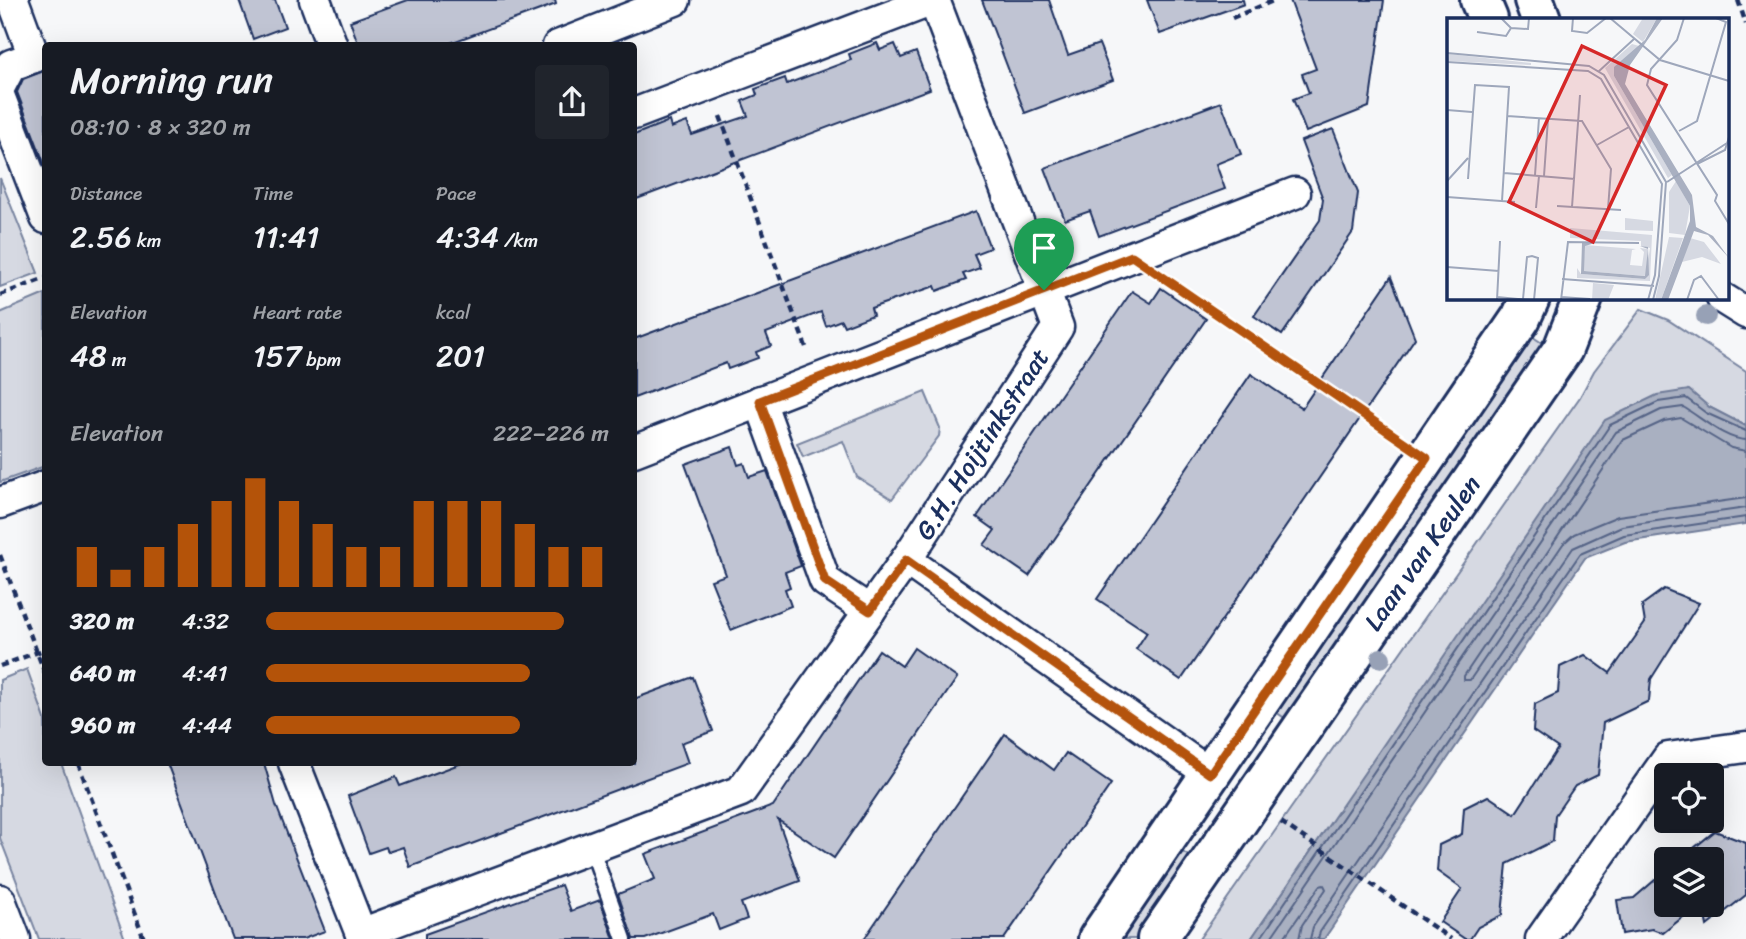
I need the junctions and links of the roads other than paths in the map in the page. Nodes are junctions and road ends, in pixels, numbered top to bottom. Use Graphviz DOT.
graph roads {
  1 [pos="13,0"];
  2 [pos="315,0"];
  3 [pos="675,0"];
  4 [pos="933,0"];
  5 [pos="1480,0"];
  6 [pos="1534,0"];
  7 [pos="1488,18"];
  8 [pos="1541,18"];
  9 [pos="330,42"];
  10 [pos="568,42"];
  11 [pos="0,86"];
  12 [pos="0,98"];
  13 [pos="637,113"];
  14 [pos="1295,193"];
  15 [pos="42,208"];
  16 [pos="1044,290"];
  17 [pos="1530,299"];
  18 [pos="1583,299"];
  19 [pos="1724,299"];
  20 [pos="1746,313"];
  21 [pos="760,401"];
  22 [pos="637,450"];
  23 [pos="42,487"];
  24 [pos="0,503"];
  25 [pos="906,560"];
  26 [pos="870,611"];
  27 [pos="1746,747"];
  28 [pos="295,766"];
  29 [pos="1210,774"];
  30 [pos="1249,802"];
  31 [pos="591,847"];
  32 [pos="0,900"];
  33 [pos="362,936"];
  34 [pos="15,939"];
  35 [pos="624,939"];
  36 [pos="1098,939"];
  37 [pos="1157,939"];
  38 [pos="1541,939"];
  1 -- 11 [label="street"];
  2 -- 9 [label="street"];
  3 -- 10 [label="street"];
  4 -- 13 [label="street"];
  4 -- 16 [label="street"];
  5 -- 7 [label="street"];
  6 -- 8 [label="street"];
  12 -- 15 [label="street"];
  14 -- 16 [label="street"];
  16 -- 21 [label="street"];
  16 -- 25 [label="street, G.H. Hoijtinkstraat"];
  17 -- 29 [label="street, Laan van Keulen"];
  18 -- 30 [label="street, Laan van Keulen"];
  19 -- 20 [label="street"];
  21 -- 22 [label="street"];
  21 -- 26 [label="street"];
  23 -- 24 [label="street"];
  25 -- 26 [label="street, G.H. Hoijtinkstraat"];
  25 -- 29 [label="street, G.H. Hoijtinkstraat"];
  26 -- 31 [label="street, G.H. Hoijtinkstraat"];
  27 -- 38 [label="street"];
  28 -- 33 [label="street, G.H. Hoijtinkstraat"];
  29 -- 30 [label="street"];
  29 -- 36 [label="street, Laan van Keulen"];
  30 -- 37 [label="street, Laan van Keulen"];
  31 -- 33 [label="street, G.H. Hoijtinkstraat"];
  31 -- 35 [label="lane"];
  32 -- 34 [label="street"];
}
